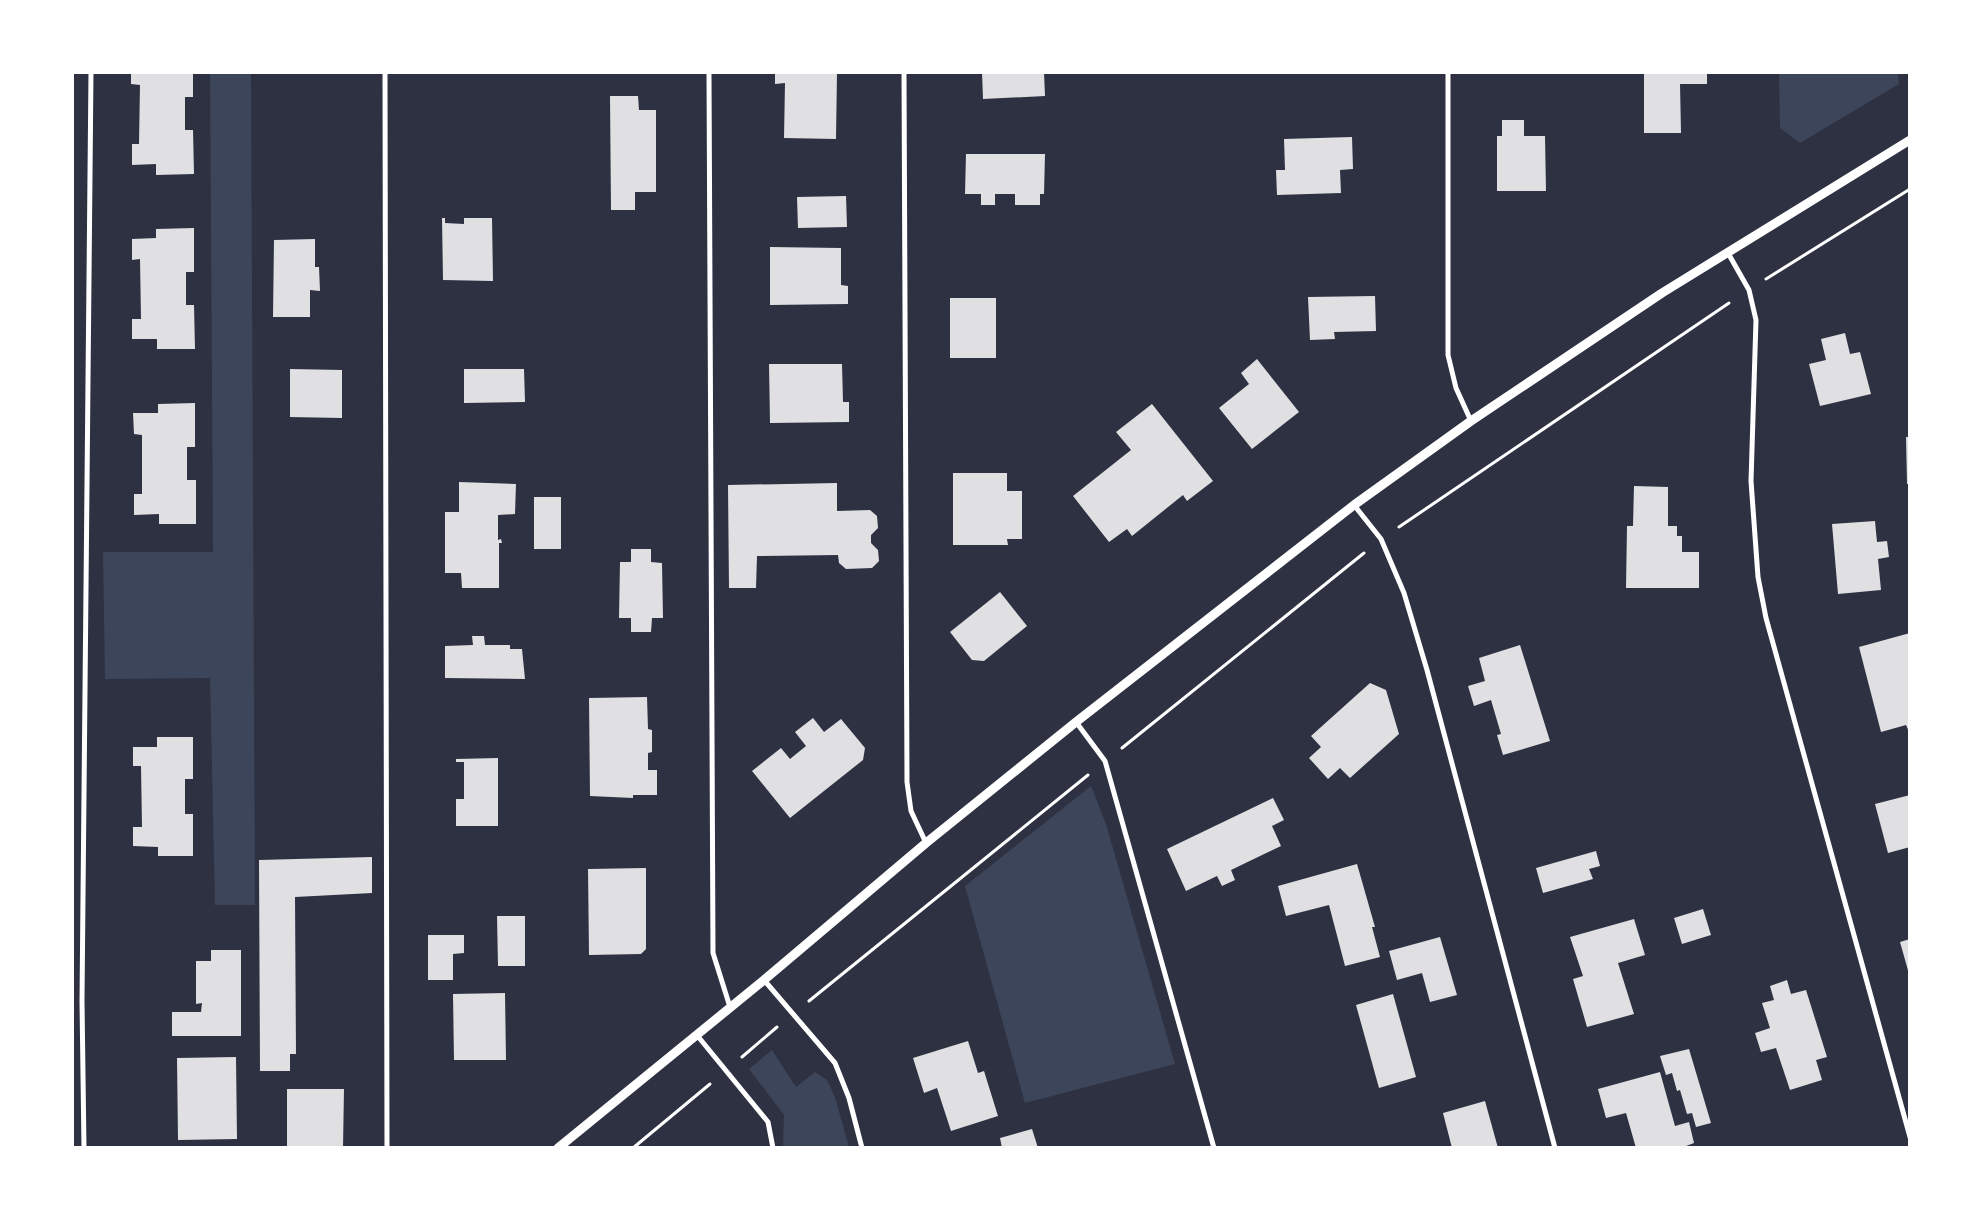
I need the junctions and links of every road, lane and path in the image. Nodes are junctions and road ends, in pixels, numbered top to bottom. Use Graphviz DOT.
graph roads {
  1 [pos="91,72"];
  2 [pos="385,72"];
  3 [pos="709,72"];
  4 [pos="904,72"];
  5 [pos="1448,72"];
  6 [pos="1910,140"];
  7 [pos="1910,189"];
  8 [pos="1728,253"];
  9 [pos="1749,290"];
  10 [pos="1471,421"];
  11 [pos="1354,505"];
  12 [pos="1381,539"];
  13 [pos="1076,722"];
  14 [pos="1105,761"];
  15 [pos="926,843"];
  16 [pos="764,980"];
  17 [pos="730,1007"];
  18 [pos="793,1014"];
  19 [pos="695,1034"];
  20 [pos="726,1070"];
  21 [pos="1910,1137"];
  22 [pos="84,1148"];
  23 [pos="387,1148"];
  24 [pos="558,1148"];
  25 [pos="633,1148"];
  26 [pos="773,1148"];
  27 [pos="862,1148"];
  28 [pos="1214,1148"];
  29 [pos="1555,1148"];
  1 -- 22 [label="street"];
  2 -- 23 [label="street"];
  3 -- 17 [label="street"];
  4 -- 15 [label="street"];
  5 -- 10 [label="street"];
  6 -- 8 [label="street"];
  7 -- 9 [label="path"];
  8 -- 9 [label="street"];
  8 -- 10 [label="street"];
  9 -- 12 [label="path"];
  9 -- 21 [label="street"];
  10 -- 11 [label="street"];
  11 -- 12 [label="street"];
  11 -- 13 [label="street"];
  12 -- 14 [label="path"];
  12 -- 29 [label="street"];
  13 -- 14 [label="street"];
  13 -- 15 [label="street"];
  14 -- 18 [label="path"];
  14 -- 28 [label="street"];
  15 -- 16 [label="street"];
  16 -- 17 [label="street"];
  16 -- 18 [label="street"];
  17 -- 19 [label="street"];
  18 -- 20 [label="path"];
  18 -- 27 [label="street"];
  19 -- 20 [label="street"];
  19 -- 24 [label="street"];
  20 -- 25 [label="path"];
  20 -- 26 [label="street"];
}
